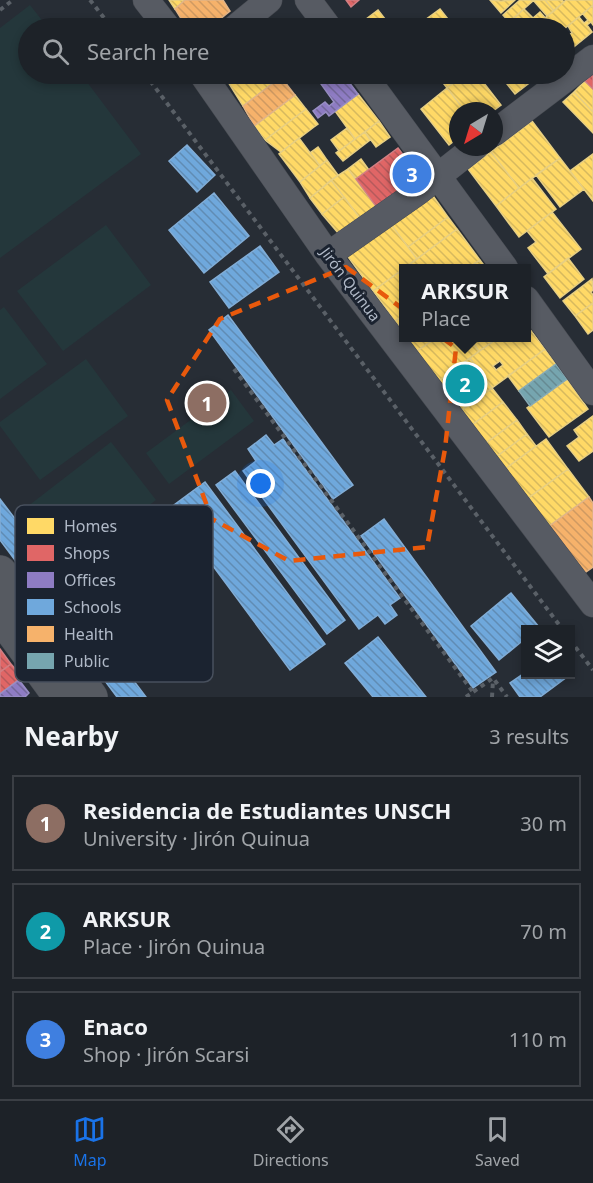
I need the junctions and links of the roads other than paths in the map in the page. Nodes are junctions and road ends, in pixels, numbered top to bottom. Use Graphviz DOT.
graph roads {
  1 [pos="146,0"];
  2 [pos="269,0"];
  3 [pos="308,0"];
  4 [pos="160,18"];
  5 [pos="247,18"];
  6 [pos="322,18"];
  7 [pos="593,58"];
  8 [pos="575,72"];
  9 [pos="209,84"];
  10 [pos="370,84"];
  11 [pos="559,84"];
  12 [pos="503,126"];
  13 [pos="463,156"];
  14 [pos="438,175"];
  15 [pos="328,255"];
  16 [pos="502,264"];
  17 [pos="531,306"];
  18 [pos="593,392"];
  19 [pos="0,572"];
  20 [pos="15,593"];
  21 [pos="593,604"];
  22 [pos="0,615"];
  23 [pos="15,636"];
  24 [pos="49,682"];
  25 [pos="80,682"];
  26 [pos="60,697"];
  27 [pos="91,697"];
  1 -- 4 [label="street"];
  2 -- 5 [label="street"];
  3 -- 6 [label="street"];
  7 -- 8 [label="street"];
  9 -- 15 [label="street, Jirón Quinua"];
  10 -- 14 [label="street"];
  11 -- 12 [label="street"];
  13 -- 14 [label="street"];
  14 -- 15 [label="street"];
  14 -- 16 [label="street"];
  15 -- 21 [label="street, Jirón Quinua"];
  17 -- 18 [label="street"];
  19 -- 20 [label="street"];
  22 -- 23 [label="street"];
  24 -- 26 [label="street"];
  25 -- 27 [label="street"];
}
